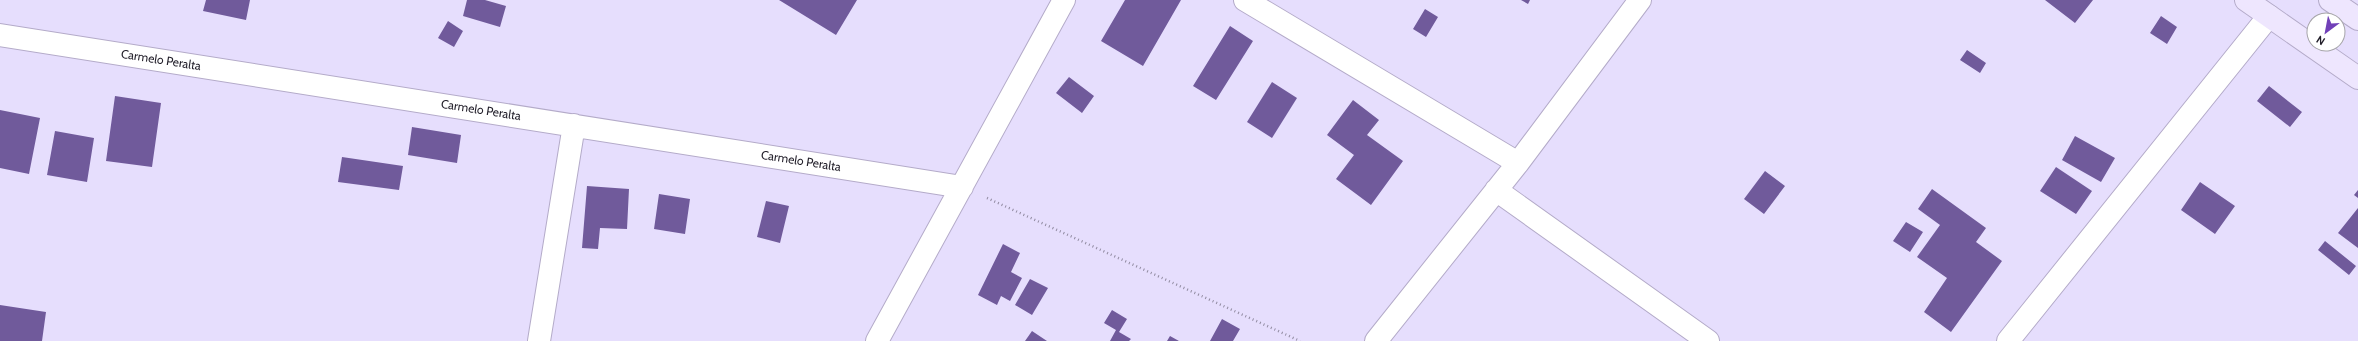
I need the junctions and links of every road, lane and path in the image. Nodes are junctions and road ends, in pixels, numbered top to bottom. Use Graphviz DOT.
graph roads {
  1 [pos="1064,0"];
  2 [pos="1245,0"];
  3 [pos="1640,0"];
  4 [pos="2246,0"];
  5 [pos="2330,0"];
  6 [pos="2269,16"];
  7 [pos="2358,20"];
  8 [pos="0,35"];
  9 [pos="2358,78"];
  10 [pos="574,125"];
  11 [pos="1518,163"];
  12 [pos="962,186"];
  13 [pos="1496,190"];
  14 [pos="539,341"];
  15 [pos="877,341"];
  16 [pos="1300,341"];
  17 [pos="1376,341"];
  18 [pos="1708,341"];
  19 [pos="2008,341"];
  1 -- 12 [label="street"];
  2 -- 11 [label="street"];
  3 -- 11 [label="street"];
  4 -- 6 [label="main road"];
  5 -- 7 [label="main road"];
  6 -- 9 [label="main road"];
  6 -- 19 [label="street"];
  8 -- 10 [label="street, Carmelo Peralta"];
  10 -- 12 [label="street, Carmelo Peralta"];
  10 -- 14 [label="street"];
  11 -- 13 [label="street"];
  12 -- 15 [label="street"];
  12 -- 16 [label="path"];
  13 -- 17 [label="street"];
  13 -- 18 [label="street"];
}
